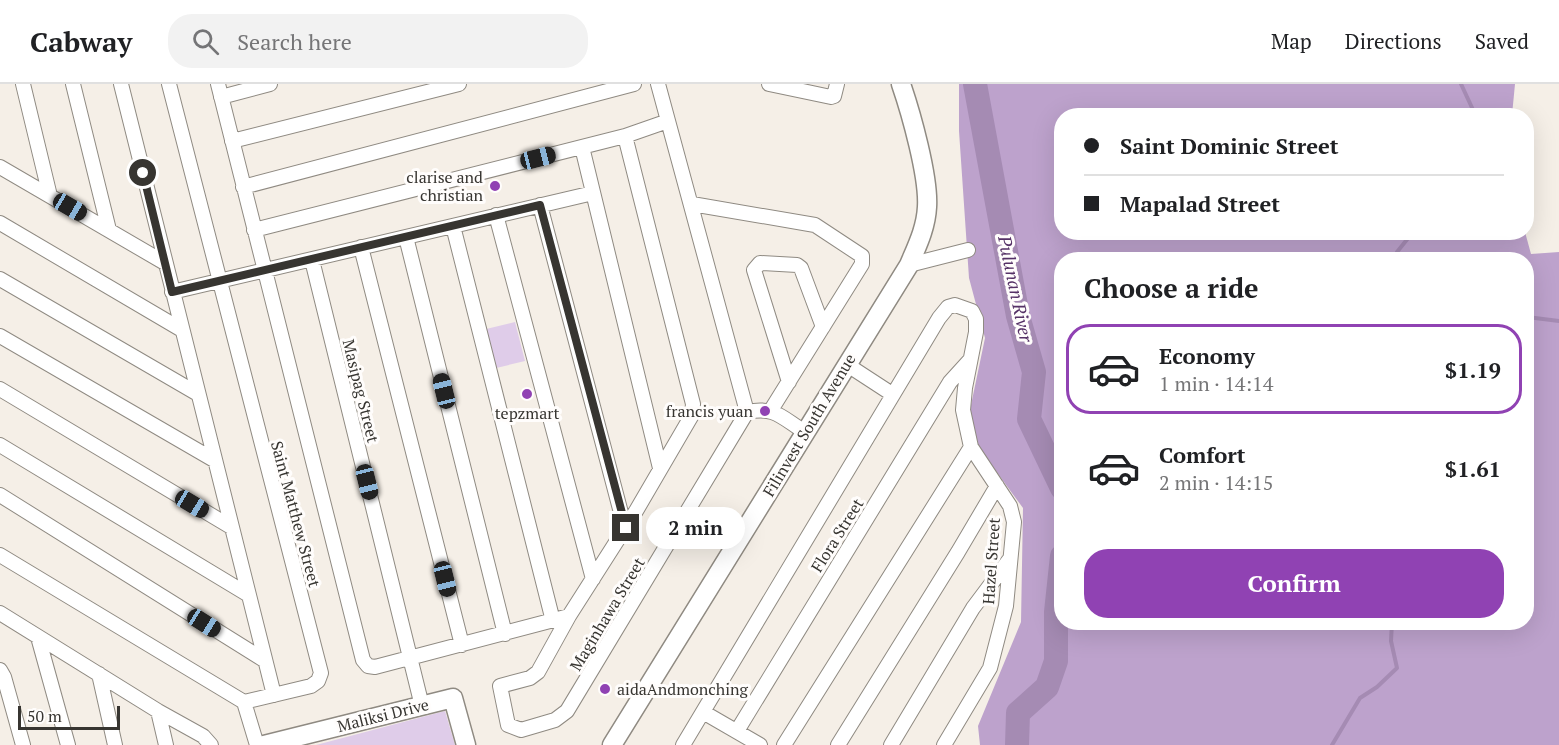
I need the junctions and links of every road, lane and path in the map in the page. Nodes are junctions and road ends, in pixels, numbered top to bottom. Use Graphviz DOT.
graph roads {
  1 [pos="23,84"];
  2 [pos="73,84"];
  3 [pos="121,84"];
  4 [pos="169,84"];
  5 [pos="270,84"];
  6 [pos="459,84"];
  7 [pos="634,84"];
  8 [pos="658,84"];
  9 [pos="769,84"];
  10 [pos="901,84"];
  11 [pos="219,91"];
  12 [pos="834,91"];
  13 [pos="668,121"];
  14 [pos="625,136"];
  15 [pos="232,141"];
  16 [pos="582,147"];
  17 [pos="0,167"];
  18 [pos="243,187"];
  19 [pos="593,193"];
  20 [pos="50,196"];
  21 [pos="692,204"];
  22 [pos="540,205"];
  23 [pos="496,215"];
  24 [pos="0,223"];
  25 [pos="453,226"];
  26 [pos="109,230"];
  27 [pos="254,230"];
  28 [pos="406,237"];
  29 [pos="361,247"];
  30 [pos="968,250"];
  31 [pos="312,260"];
  32 [pos="165,263"];
  33 [pos="909,265"];
  34 [pos="264,270"];
  35 [pos="0,279"];
  36 [pos="219,281"];
  37 [pos="172,292"];
  38 [pos="823,327"];
  39 [pos="182,330"];
  40 [pos="0,336"];
  41 [pos="970,360"];
  42 [pos="846,364"];
  43 [pos="789,382"];
  44 [pos="0,389"];
  45 [pos="198,394"];
  46 [pos="892,394"];
  47 [pos="771,410"];
  48 [pos="747,412"];
  49 [pos="805,432"];
  50 [pos="0,445"];
  51 [pos="971,447"];
  52 [pos="214,460"];
  53 [pos="660,468"];
  54 [pos="997,486"];
  55 [pos="0,495"];
  56 [pos="231,527"];
  57 [pos="626,528"];
  58 [pos="0,555"];
  59 [pos="1010,558"];
  60 [pos="593,579"];
  61 [pos="247,594"];
  62 [pos="0,613"];
  63 [pos="569,616"];
  64 [pos="553,621"];
  65 [pos="505,634"];
  66 [pos="38,637"];
  67 [pos="462,645"];
  68 [pos="411,659"];
  69 [pos="264,660"];
  70 [pos="0,670"];
  71 [pos="99,674"];
  72 [pos="274,695"];
  73 [pos="244,702"];
  74 [pos="422,706"];
  75 [pos="158,711"];
  76 [pos="703,712"];
  77 [pos="736,731"];
  78 [pos="952,738"];
  79 [pos="23,745"];
  80 [pos="68,745"];
  81 [pos="115,745"];
  82 [pos="165,745"];
  83 [pos="211,745"];
  84 [pos="257,745"];
  85 [pos="264,745"];
  86 [pos="466,745"];
  87 [pos="612,745"];
  88 [pos="682,745"];
  89 [pos="760,745"];
  90 [pos="784,745"];
  91 [pos="838,745"];
  92 [pos="891,745"];
  93 [pos="944,745"];
  1 -- 20 [label="street"];
  2 -- 26 [label="street"];
  3 -- 32 [label="street"];
  4 -- 36 [label="street"];
  5 -- 11 [label="street"];
  6 -- 15 [label="street"];
  7 -- 18 [label="street"];
  8 -- 13 [label="street"];
  9 -- 12 [label="street"];
  10 -- 33 [label="street, Filinvest South Avenue"];
  11 -- 15 [label="street"];
  13 -- 14 [label="street"];
  13 -- 21 [label="street"];
  14 -- 16 [label="street"];
  14 -- 53 [label="street"];
  15 -- 18 [label="street"];
  16 -- 19 [label="street"];
  16 -- 27 [label="street"];
  17 -- 20 [label="street"];
  18 -- 27 [label="street"];
  19 -- 22 [label="street"];
  19 -- 53 [label="street"];
  20 -- 26 [label="street"];
  21 -- 38 [label="street"];
  21 -- 48 [label="street"];
  22 -- 23 [label="street"];
  22 -- 57 [label="street"];
  23 -- 25 [label="street"];
  23 -- 60 [label="street"];
  24 -- 39 [label="street"];
  25 -- 28 [label="street"];
  25 -- 64 [label="street"];
  26 -- 32 [label="street"];
  27 -- 34 [label="street"];
  28 -- 29 [label="street"];
  28 -- 65 [label="street"];
  29 -- 31 [label="street"];
  29 -- 67 [label="street"];
  30 -- 33 [label="street"];
  31 -- 34 [label="street"];
  31 -- 68 [label="street, Masipag Street"];
  32 -- 37 [label="street"];
  33 -- 42 [label="street, Filinvest South Avenue"];
  34 -- 36 [label="street"];
  34 -- 68 [label="street"];
  35 -- 45 [label="street"];
  36 -- 37 [label="street"];
  36 -- 72 [label="street, Saint Matthew Street"];
  37 -- 39 [label="street"];
  38 -- 43 [label="street"];
  38 -- 43 [label="street"];
  39 -- 45 [label="street"];
  40 -- 52 [label="street"];
  41 -- 46 [label="street, Hazel Street"];
  41 -- 51 [label="street, Hazel Street"];
  41 -- 77 [label="street, Flora Street"];
  42 -- 46 [label="street"];
  42 -- 49 [label="street, Filinvest South Avenue"];
  43 -- 47 [label="street"];
  44 -- 56 [label="street"];
  45 -- 52 [label="street"];
  46 -- 76 [label="street"];
  47 -- 48 [label="street"];
  47 -- 49 [label="street"];
  48 -- 63 [label="street, Maginhawa Street"];
  49 -- 87 [label="street, Filinvest South Avenue"];
  50 -- 61 [label="street"];
  51 -- 54 [label="street, Hazel Street"];
  51 -- 90 [label="street"];
  52 -- 56 [label="street"];
  53 -- 57 [label="street"];
  54 -- 59 [label="street, Hazel Street"];
  54 -- 91 [label="street"];
  55 -- 69 [label="street"];
  56 -- 61 [label="street"];
  57 -- 60 [label="street"];
  58 -- 73 [label="street"];
  59 -- 78 [label="street, Hazel Street"];
  59 -- 92 [label="street"];
  60 -- 63 [label="street"];
  61 -- 69 [label="street"];
  62 -- 66 [label="street"];
  63 -- 64 [label="street"];
  64 -- 65 [label="street"];
  65 -- 67 [label="street"];
  66 -- 71 [label="street"];
  66 -- 80 [label="street"];
  67 -- 68 [label="street"];
  68 -- 74 [label="street, Masipag Street"];
  69 -- 72 [label="street"];
  70 -- 79 [label="street"];
  71 -- 75 [label="street"];
  71 -- 81 [label="street"];
  72 -- 73 [label="street, Saint Matthew Street"];
  73 -- 84 [label="street"];
  74 -- 85 [label="street, Maliksi Drive"];
  74 -- 86 [label="street, Maliksi Drive"];
  75 -- 82 [label="street"];
  75 -- 83 [label="street"];
  76 -- 77 [label="street"];
  76 -- 88 [label="street"];
  77 -- 89 [label="street"];
  78 -- 93 [label="street, Hazel Street"];
}
